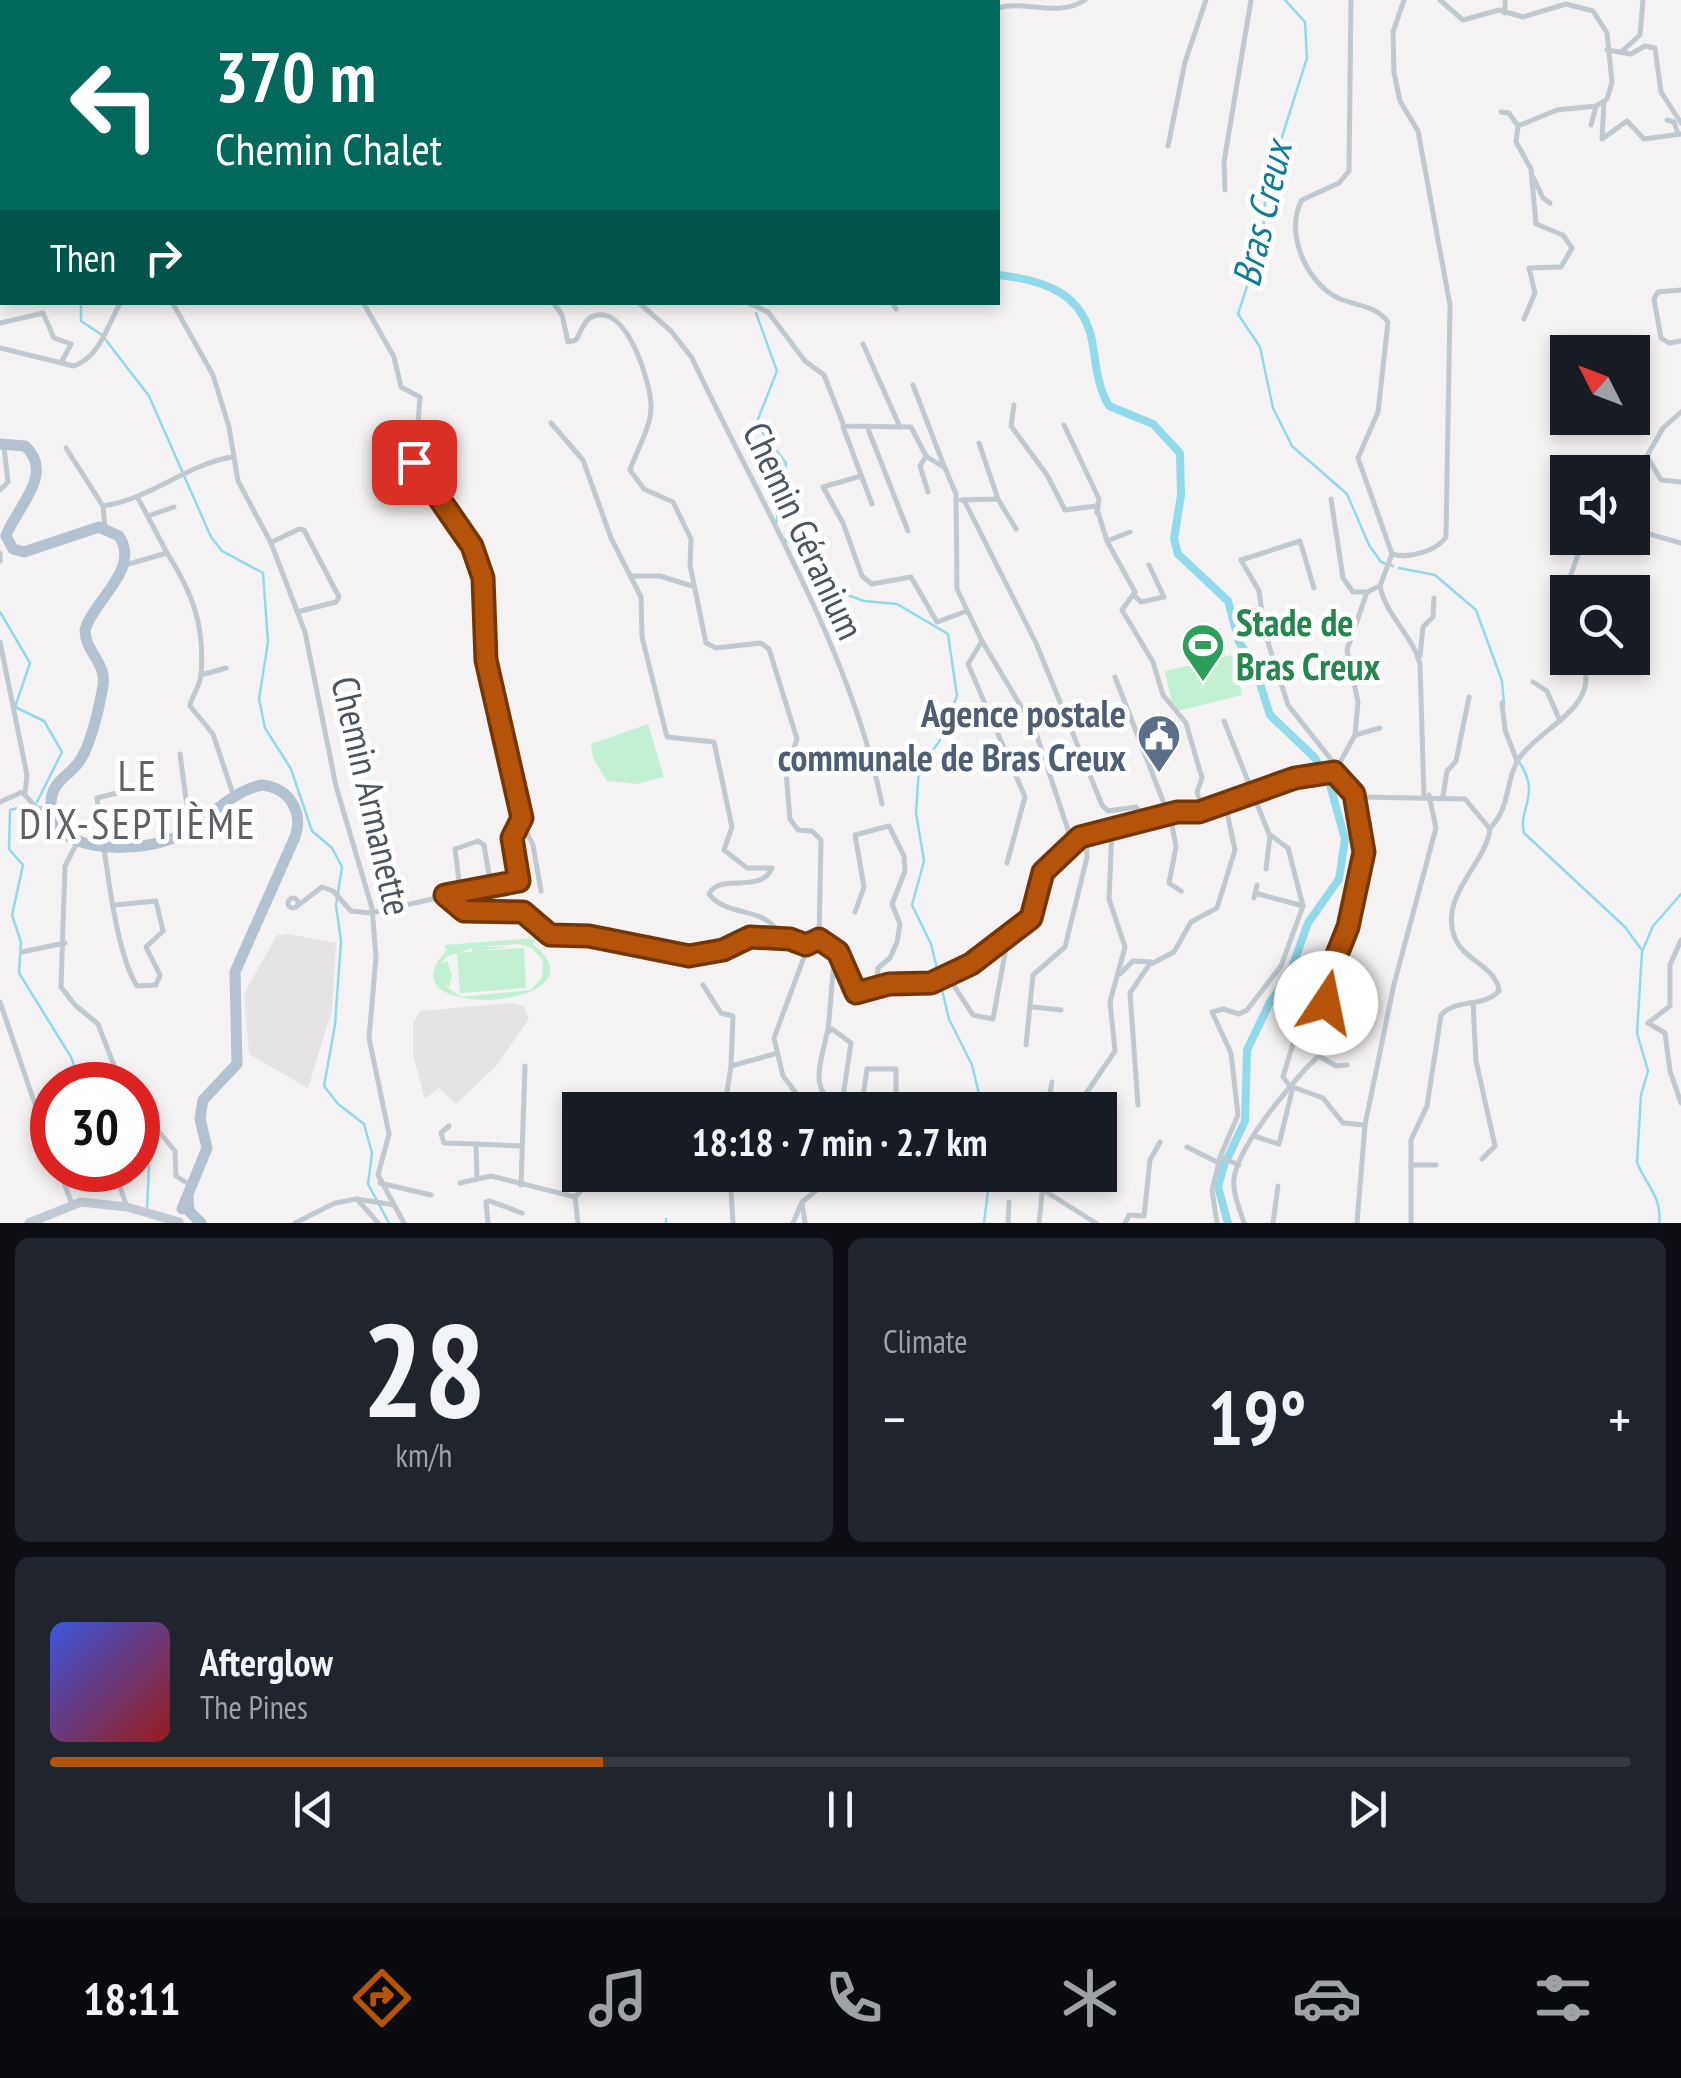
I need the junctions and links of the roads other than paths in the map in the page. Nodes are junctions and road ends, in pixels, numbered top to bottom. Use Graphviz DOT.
graph roads {
  1 [pos="1058,0"];
  2 [pos="1086,0"];
  3 [pos="1206,0"];
  4 [pos="1251,0"];
  5 [pos="1350,0"];
  6 [pos="1404,0"];
  7 [pos="1440,0"];
  8 [pos="1504,0"];
  9 [pos="1643,0"];
  10 [pos="1000,7"];
  11 [pos="1059,8"];
  12 [pos="1504,13"];
  13 [pos="1607,50"];
  14 [pos="1618,53"];
  15 [pos="1604,102"];
  16 [pos="1596,106"];
  17 [pos="1501,112"];
  18 [pos="1667,120"];
  19 [pos="1681,123"];
  20 [pos="1592,125"];
  21 [pos="1518,126"];
  22 [pos="1679,134"];
  23 [pos="1168,146"];
  24 [pos="1531,173"];
  25 [pos="1225,190"];
  26 [pos="1550,203"];
  27 [pos="1681,290"];
  28 [pos="119,305"];
  29 [pos="174,305"];
  30 [pos="364,305"];
  31 [pos="554,305"];
  32 [pos="641,305"];
  33 [pos="753,305"];
  34 [pos="1524,319"];
  35 [pos="0,323"];
  36 [pos="1681,341"];
  37 [pos="864,344"];
  38 [pos="0,348"];
  39 [pos="61,363"];
  40 [pos="913,385"];
  41 [pos="1014,405"];
  42 [pos="1681,412"];
  43 [pos="551,423"];
  44 [pos="842,424"];
  45 [pos="1064,425"];
  46 [pos="900,427"];
  47 [pos="868,429"];
  48 [pos="979,442"];
  49 [pos="2,444"];
  50 [pos="66,448"];
  51 [pos="926,456"];
  52 [pos="232,457"];
  53 [pos="945,468"];
  54 [pos="862,476"];
  55 [pos="1681,482"];
  56 [pos="0,490"];
  57 [pos="928,492"];
  58 [pos="138,498"];
  59 [pos="998,499"];
  60 [pos="1330,499"];
  61 [pos="961,500"];
  62 [pos="872,504"];
  63 [pos="103,506"];
  64 [pos="174,507"];
  65 [pos="1097,512"];
  66 [pos="148,516"];
  67 [pos="104,528"];
  68 [pos="1016,530"];
  69 [pos="908,531"];
  70 [pos="1130,532"];
  71 [pos="1650,535"];
  72 [pos="3,537"];
  73 [pos="1106,541"];
  74 [pos="271,543"];
  75 [pos="1681,543"];
  76 [pos="0,552"];
  77 [pos="167,552"];
  78 [pos="1391,557"];
  79 [pos="0,561"];
  80 [pos="124,565"];
  81 [pos="1149,565"];
  82 [pos="632,576"];
  83 [pos="1380,586"];
  84 [pos="694,587"];
  85 [pos="1314,588"];
  86 [pos="1367,592"];
  87 [pos="1134,595"];
  88 [pos="1434,598"];
  89 [pos="967,611"];
  90 [pos="297,612"];
  91 [pos="982,641"];
  92 [pos="0,642"];
  93 [pos="1420,664"];
  94 [pos="226,668"];
  95 [pos="201,674"];
  96 [pos="1587,675"];
  97 [pos="1115,677"];
  98 [pos="1533,682"];
  99 [pos="1469,698"];
  100 [pos="1502,703"];
  101 [pos="1224,721"];
  102 [pos="1560,722"];
  103 [pos="1380,728"];
  104 [pos="1355,736"];
  105 [pos="180,754"];
  106 [pos="1517,761"];
  107 [pos="1334,770"];
  108 [pos="125,791"];
  109 [pos="1253,792"];
  110 [pos="25,793"];
  111 [pos="1354,794"];
  112 [pos="1426,796"];
  113 [pos="1444,796"];
  114 [pos="234,797"];
  115 [pos="0,802"];
  116 [pos="1225,802"];
  117 [pos="882,804"];
  118 [pos="52,808"];
  119 [pos="1204,811"];
  120 [pos="1169,814"];
  121 [pos="1147,820"];
  122 [pos="197,823"];
  123 [pos="522,823"];
  124 [pos="1490,829"];
  125 [pos="1112,830"];
  126 [pos="1086,836"];
  127 [pos="1270,836"];
  128 [pos="1072,842"];
  129 [pos="77,843"];
  130 [pos="106,847"];
  131 [pos="1007,863"];
  132 [pos="1266,869"];
  133 [pos="492,886"];
  134 [pos="460,890"];
  135 [pos="541,891"];
  136 [pos="1181,892"];
  137 [pos="1255,892"];
  138 [pos="445,895"];
  139 [pos="274,898"];
  140 [pos="116,905"];
  141 [pos="1303,906"];
  142 [pos="373,912"];
  143 [pos="855,912"];
  144 [pos="1008,937"];
  145 [pos="781,938"];
  146 [pos="819,939"];
  147 [pos="1681,940"];
  148 [pos="65,943"];
  149 [pos="806,945"];
  150 [pos="835,949"];
  151 [pos="22,952"];
  152 [pos="1152,964"];
  153 [pos="946,976"];
  154 [pos="1117,976"];
  155 [pos="1326,982"];
  156 [pos="703,985"];
  157 [pos="876,988"];
  158 [pos="0,1002"];
  159 [pos="1472,1003"];
  160 [pos="1033,1007"];
  161 [pos="1061,1010"];
  162 [pos="828,1031"];
  163 [pos="1026,1044"];
  164 [pos="774,1054"];
  165 [pos="1319,1056"];
  166 [pos="113,1062"];
  167 [pos="1346,1065"];
  168 [pos="525,1066"];
  169 [pos="731,1066"];
  170 [pos="1052,1082"];
  171 [pos="1291,1087"];
  172 [pos="30,1090"];
  173 [pos="727,1092"];
  174 [pos="795,1092"];
  175 [pos="822,1092"];
  176 [pos="843,1092"];
  177 [pos="864,1092"];
  178 [pos="896,1092"];
  179 [pos="1050,1092"];
  180 [pos="1087,1092"];
  181 [pos="1681,1103"];
  182 [pos="1138,1105"];
  183 [pos="1365,1125"];
  184 [pos="449,1126"];
  185 [pos="160,1133"];
  186 [pos="1254,1136"];
  187 [pos="1160,1142"];
  188 [pos="476,1144"];
  189 [pos="522,1146"];
  190 [pos="1186,1147"];
  191 [pos="1482,1159"];
  192 [pos="1218,1160"];
  193 [pos="1238,1165"];
  194 [pos="1410,1165"];
  195 [pos="1436,1165"];
  196 [pos="477,1179"];
  197 [pos="380,1183"];
  198 [pos="460,1183"];
  199 [pos="520,1185"];
  200 [pos="189,1186"];
  201 [pos="1278,1186"];
  202 [pos="67,1192"];
  203 [pos="122,1192"];
  204 [pos="580,1192"];
  205 [pos="731,1192"];
  206 [pos="814,1192"];
  207 [pos="1040,1192"];
  208 [pos="1049,1192"];
  209 [pos="430,1195"];
  210 [pos="575,1197"];
  211 [pos="357,1199"];
  212 [pos="802,1202"];
  213 [pos="1009,1202"];
  214 [pos="72,1204"];
  215 [pos="394,1205"];
  216 [pos="127,1207"];
  217 [pos="522,1214"];
  218 [pos="187,1219"];
  219 [pos="29,1223"];
  220 [pos="295,1223"];
  221 [pos="378,1223"];
  222 [pos="404,1223"];
  223 [pos="488,1223"];
  224 [pos="578,1223"];
  225 [pos="733,1223"];
  226 [pos="793,1223"];
  227 [pos="805,1223"];
  228 [pos="1008,1223"];
  229 [pos="1039,1223"];
  230 [pos="1096,1223"];
  231 [pos="1125,1223"];
  232 [pos="1217,1223"];
  233 [pos="1244,1223"];
  234 [pos="1274,1223"];
  235 [pos="1357,1223"];
  236 [pos="1411,1223"];
  1 -- 11 [label="street"];
  2 -- 11 [label="street"];
  3 -- 23 [label="street"];
  4 -- 25 [label="street"];
  5 -- 78 [label="street"];
  6 -- 78 [label="street"];
  7 -- 12 [label="street"];
  8 -- 12 [label="street"];
  9 -- 14 [label="street"];
  10 -- 11 [label="street"];
  12 -- 13 [label="street"];
  13 -- 14 [label="street"];
  13 -- 15 [label="street"];
  14 -- 19 [label="street"];
  15 -- 16 [label="street"];
  15 -- 22 [label="street"];
  16 -- 20 [label="street"];
  16 -- 21 [label="street"];
  17 -- 21 [label="street"];
  18 -- 22 [label="street"];
  21 -- 24 [label="street"];
  24 -- 26 [label="street"];
  24 -- 34 [label="street"];
  27 -- 36 [label="street"];
  28 -- 39 [label="street"];
  29 -- 52 [label="street, Chemin Armanette"];
  30 -- 123 [label="street"];
  31 -- 84 [label="street"];
  32 -- 117 [label="street, Chemin Géranium"];
  33 -- 44 [label="street"];
  35 -- 39 [label="street"];
  37 -- 46 [label="street"];
  38 -- 39 [label="street"];
  40 -- 53 [label="street"];
  41 -- 65 [label="street"];
  42 -- 55 [label="street"];
  43 -- 82 [label="street"];
  44 -- 47 [label="street"];
  44 -- 54 [label="street"];
  45 -- 65 [label="street"];
  46 -- 47 [label="street"];
  46 -- 51 [label="street"];
  47 -- 69 [label="street"];
  48 -- 59 [label="street"];
  49 -- 56 [label="street"];
  49 -- 72 [label="main road"];
  50 -- 63 [label="street"];
  51 -- 53 [label="street"];
  51 -- 57 [label="street"];
  52 -- 58 [label="street"];
  52 -- 74 [label="street, Chemin Armanette"];
  53 -- 61 [label="street"];
  54 -- 62 [label="street"];
  54 -- 89 [label="street"];
  58 -- 63 [label="street"];
  58 -- 66 [label="street"];
  59 -- 61 [label="street"];
  59 -- 68 [label="street"];
  60 -- 86 [label="street"];
  61 -- 89 [label="street"];
  61 -- 121 [label="street"];
  63 -- 67 [label="street"];
  64 -- 66 [label="street"];
  65 -- 73 [label="street"];
  66 -- 77 [label="street"];
  67 -- 72 [label="main road"];
  67 -- 80 [label="main road"];
  70 -- 73 [label="street"];
  71 -- 75 [label="street"];
  73 -- 87 [label="street"];
  74 -- 90 [label="street, Chemin Armanette"];
  74 -- 90 [label="street"];
  76 -- 79 [label="street"];
  77 -- 80 [label="street"];
  77 -- 95 [label="street"];
  78 -- 83 [label="street"];
  80 -- 118 [label="main road"];
  81 -- 87 [label="street"];
  82 -- 84 [label="street"];
  82 -- 145 [label="street"];
  83 -- 86 [label="street"];
  83 -- 93 [label="street"];
  84 -- 146 [label="street"];
  85 -- 107 [label="street"];
  86 -- 104 [label="street"];
  87 -- 119 [label="street"];
  88 -- 93 [label="street"];
  89 -- 91 [label="street"];
  90 -- 142 [label="street, Chemin Armanette"];
  91 -- 128 [label="street"];
  91 -- 131 [label="street"];
  92 -- 110 [label="street"];
  93 -- 112 [label="street"];
  94 -- 95 [label="street"];
  95 -- 114 [label="street"];
  96 -- 102 [label="street"];
  97 -- 120 [label="street"];
  98 -- 102 [label="street"];
  99 -- 113 [label="street"];
  100 -- 106 [label="street"];
  101 -- 109 [label="street"];
  102 -- 106 [label="street"];
  103 -- 104 [label="street"];
  104 -- 107 [label="street"];
  105 -- 122 [label="street"];
  106 -- 124 [label="street"];
  107 -- 109 [label="street"];
  107 -- 111 [label="street"];
  108 -- 130 [label="street"];
  109 -- 116 [label="street"];
  109 -- 127 [label="street"];
  110 -- 115 [label="street"];
  110 -- 118 [label="street"];
  111 -- 112 [label="street"];
  111 -- 155 [label="street"];
  112 -- 113 [label="street"];
  112 -- 183 [label="street"];
  113 -- 124 [label="street"];
  114 -- 122 [label="main road"];
  114 -- 139 [label="main road"];
  116 -- 119 [label="street"];
  116 -- 152 [label="street"];
  118 -- 129 [label="main road"];
  119 -- 120 [label="street"];
  120 -- 121 [label="street"];
  120 -- 136 [label="street"];
  121 -- 125 [label="street"];
  122 -- 130 [label="main road"];
  123 -- 133 [label="street"];
  123 -- 135 [label="street"];
  124 -- 159 [label="street"];
  125 -- 126 [label="street"];
  125 -- 154 [label="street"];
  126 -- 128 [label="street"];
  126 -- 160 [label="street"];
  127 -- 132 [label="street"];
  127 -- 141 [label="street"];
  128 -- 144 [label="street"];
  129 -- 130 [label="main road"];
  129 -- 148 [label="street"];
  130 -- 140 [label="street"];
  133 -- 134 [label="street"];
  133 -- 134 [label="street"];
  134 -- 138 [label="street"];
  137 -- 141 [label="street"];
  138 -- 142 [label="street"];
  138 -- 145 [label="street"];
  139 -- 142 [label="street"];
  139 -- 200 [label="main road"];
  140 -- 140 [label="street"];
  141 -- 192 [label="street"];
  142 -- 197 [label="street, Chemin Armanette"];
  143 -- 157 [label="street"];
  144 -- 153 [label="street"];
  144 -- 153 [label="street"];
  145 -- 149 [label="street"];
  146 -- 149 [label="street"];
  146 -- 150 [label="street"];
  147 -- 181 [label="street"];
  148 -- 151 [label="street"];
  148 -- 166 [label="street"];
  149 -- 164 [label="street"];
  150 -- 157 [label="street"];
  150 -- 162 [label="street"];
  152 -- 154 [label="street"];
  152 -- 182 [label="street"];
  153 -- 157 [label="street"];
  154 -- 180 [label="street"];
  155 -- 165 [label="street"];
  155 -- 171 [label="street"];
  156 -- 169 [label="street"];
  158 -- 172 [label="street"];
  159 -- 191 [label="street"];
  159 -- 194 [label="street"];
  160 -- 161 [label="street"];
  160 -- 163 [label="street"];
  162 -- 175 [label="street"];
  162 -- 176 [label="street"];
  164 -- 169 [label="street"];
  164 -- 174 [label="street"];
  165 -- 167 [label="street"];
  165 -- 171 [label="street"];
  168 -- 189 [label="street"];
  169 -- 173 [label="street"];
  170 -- 179 [label="street"];
  171 -- 183 [label="street"];
  171 -- 186 [label="street"];
  171 -- 186 [label="street"];
  177 -- 178 [label="street"];
  183 -- 235 [label="street"];
  184 -- 188 [label="street"];
  185 -- 200 [label="street"];
  186 -- 193 [label="street"];
  187 -- 231 [label="street"];
  188 -- 189 [label="street"];
  188 -- 196 [label="street"];
  189 -- 199 [label="street"];
  190 -- 192 [label="street"];
  192 -- 193 [label="street"];
  192 -- 232 [label="street"];
  193 -- 233 [label="street"];
  194 -- 195 [label="street"];
  194 -- 236 [label="street"];
  196 -- 198 [label="street"];
  196 -- 199 [label="street"];
  197 -- 209 [label="street"];
  197 -- 215 [label="street"];
  199 -- 210 [label="street"];
  200 -- 218 [label="main road"];
  201 -- 234 [label="street"];
  202 -- 214 [label="street"];
  203 -- 216 [label="street"];
  204 -- 210 [label="street"];
  205 -- 225 [label="street"];
  206 -- 212 [label="street"];
  207 -- 229 [label="street"];
  208 -- 230 [label="street"];
  210 -- 224 [label="street"];
  211 -- 215 [label="street"];
  211 -- 220 [label="street"];
  211 -- 221 [label="street"];
  212 -- 226 [label="street"];
  212 -- 227 [label="street"];
  213 -- 228 [label="street"];
  214 -- 216 [label="main road"];
  214 -- 219 [label="main road"];
  215 -- 222 [label="street"];
  216 -- 218 [label="main road"];
  217 -- 223 [label="street"];
}
